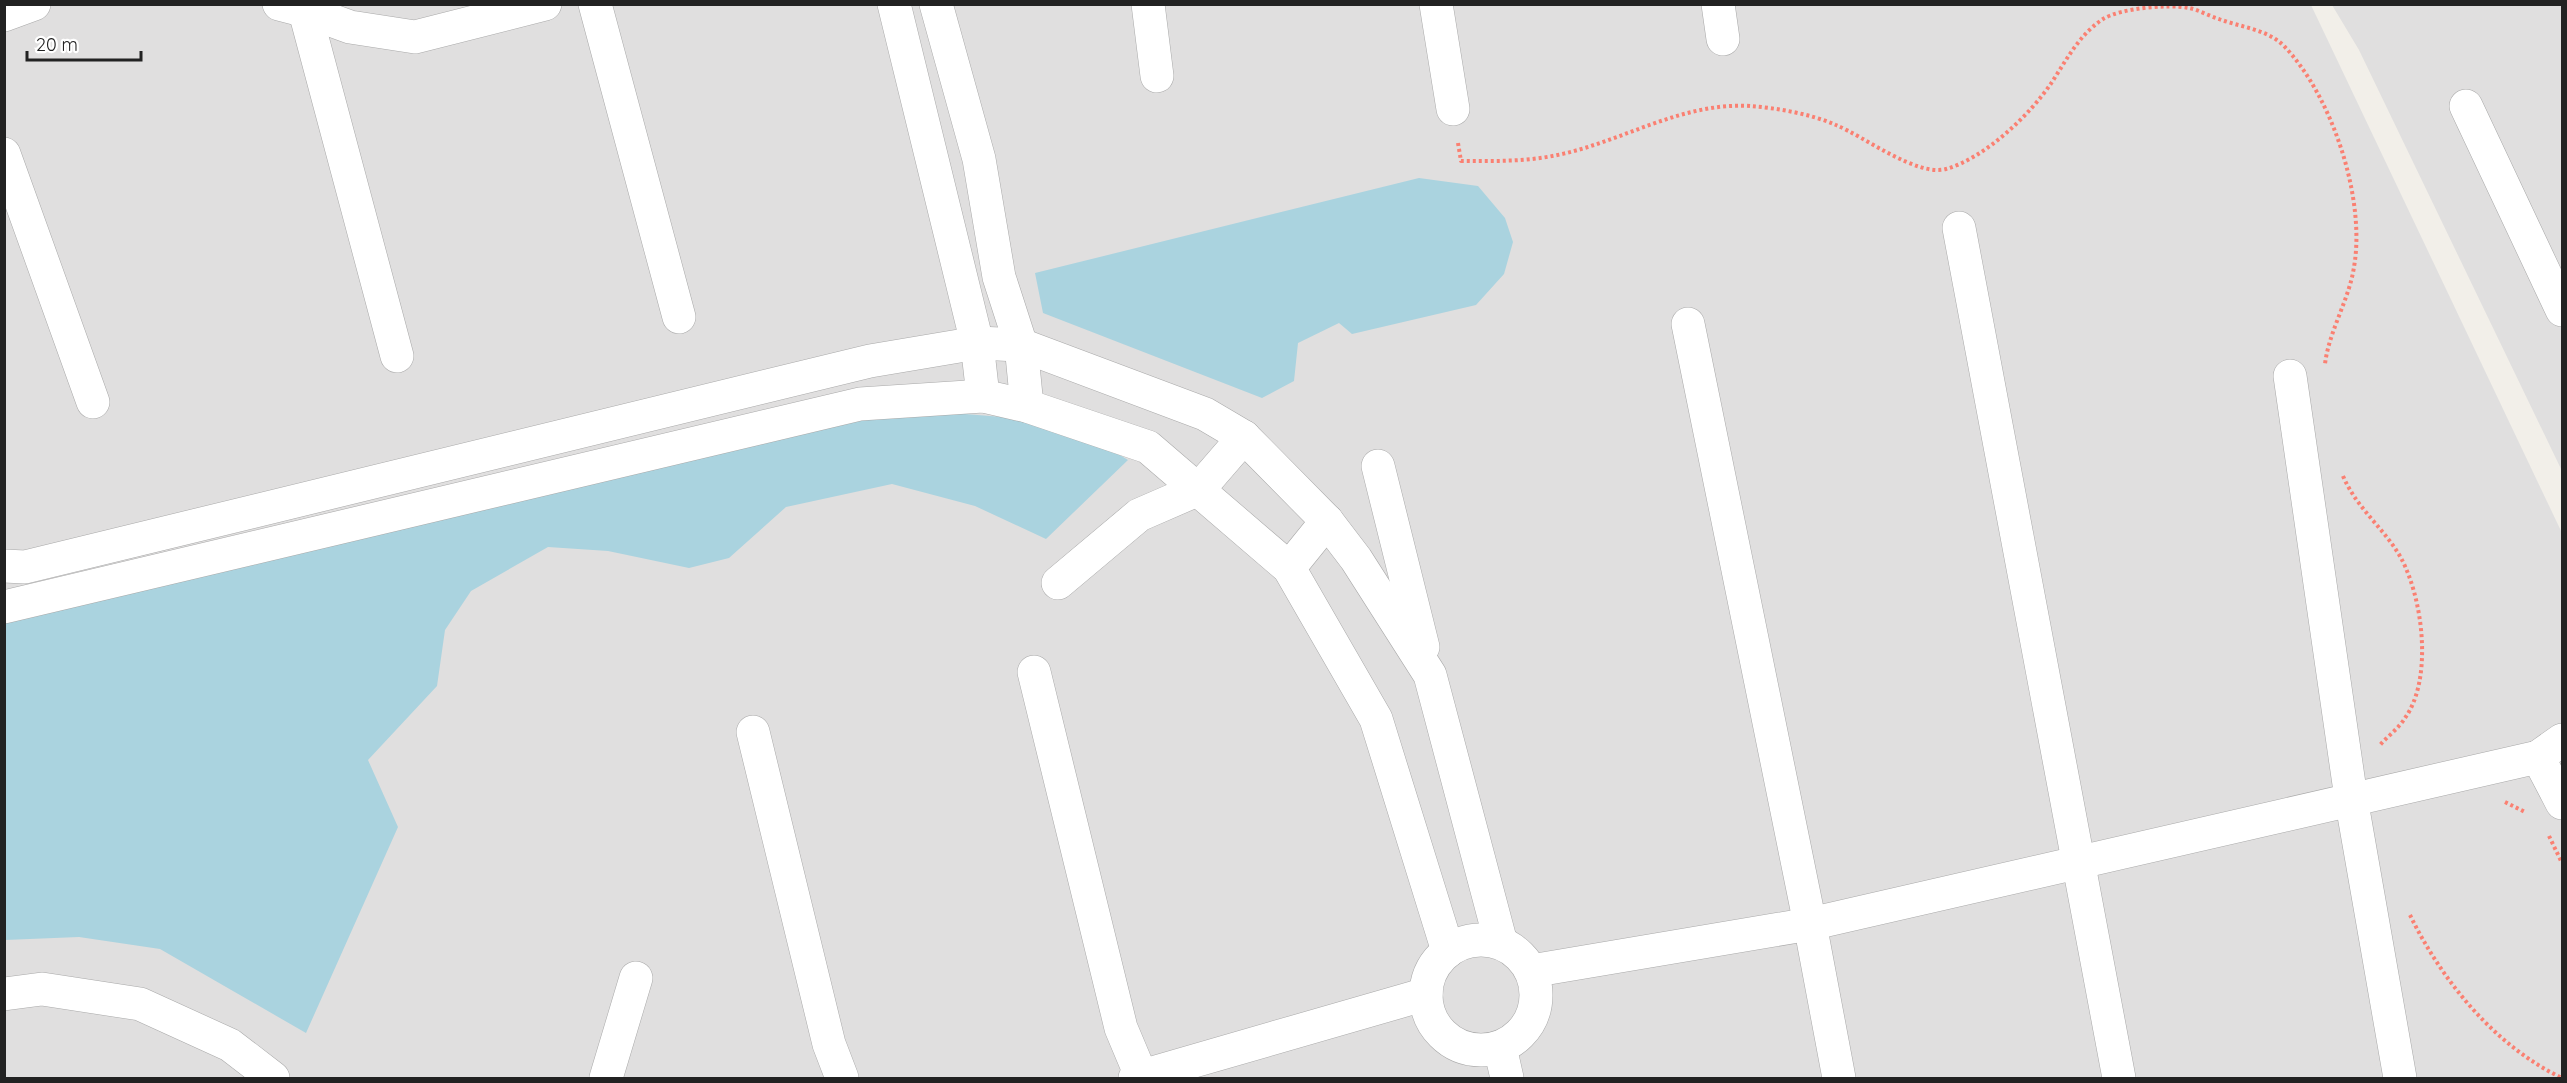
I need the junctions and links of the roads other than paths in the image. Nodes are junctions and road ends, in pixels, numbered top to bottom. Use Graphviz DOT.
graph roads {
  1 [pos="34,4"];
  2 [pos="545,4"];
  3 [pos="595,4"];
  4 [pos="894,4"];
  5 [pos="936,4"];
  6 [pos="1148,4"];
  7 [pos="1436,4"];
  8 [pos="1718,4"];
  9 [pos="296,7"];
  10 [pos="4,15"];
  11 [pos="1723,39"];
  12 [pos="1157,76"];
  13 [pos="2466,106"];
  14 [pos="1453,109"];
  15 [pos="4,154"];
  16 [pos="1959,228"];
  17 [pos="2562,310"];
  18 [pos="679,317"];
  19 [pos="1688,324"];
  20 [pos="977,343"];
  21 [pos="1021,345"];
  22 [pos="397,356"];
  23 [pos="2290,376"];
  24 [pos="983,396"];
  25 [pos="93,402"];
  26 [pos="1027,406"];
  27 [pos="1244,438"];
  28 [pos="1378,466"];
  29 [pos="374,482"];
  30 [pos="1198,489"];
  31 [pos="390,517"];
  32 [pos="1327,521"];
  33 [pos="4,566"];
  34 [pos="1289,568"];
  35 [pos="1058,583"];
  36 [pos="4,607"];
  37 [pos="1034,672"];
  38 [pos="1430,675"];
  39 [pos="753,732"];
  40 [pos="2550,748"];
  41 [pos="2350,798"];
  42 [pos="2562,803"];
  43 [pos="2079,861"];
  44 [pos="1810,924"];
  45 [pos="1501,943"];
  46 [pos="1448,951"];
  47 [pos="1531,971"];
  48 [pos="636,978"];
  49 [pos="4,994"];
  50 [pos="1426,994"];
  51 [pos="1500,1047"];
  52 [pos="273,1078"];
  53 [pos="606,1078"];
  54 [pos="842,1078"];
  55 [pos="1139,1078"];
  56 [pos="1507,1078"];
  57 [pos="1839,1078"];
  58 [pos="2119,1078"];
  59 [pos="2400,1078"];
  1 -- 10 [label="street"];
  2 -- 9 [label="street"];
  3 -- 18 [label="street"];
  4 -- 20 [label="street"];
  5 -- 21 [label="street"];
  6 -- 12 [label="street"];
  7 -- 14 [label="street"];
  8 -- 11 [label="street"];
  9 -- 22 [label="street"];
  13 -- 17 [label="street"];
  15 -- 25 [label="street"];
  16 -- 43 [label="street"];
  19 -- 44 [label="street"];
  20 -- 21 [label="street"];
  20 -- 24 [label="street"];
  20 -- 29 [label="street"];
  21 -- 26 [label="street"];
  21 -- 27 [label="street"];
  23 -- 41 [label="street"];
  24 -- 26 [label="street"];
  24 -- 31 [label="street"];
  26 -- 30 [label="street"];
  27 -- 30 [label="street"];
  27 -- 32 [label="street"];
  28 -- 38 [label="street"];
  29 -- 31 [label="street"];
  29 -- 33 [label="street"];
  30 -- 34 [label="street"];
  30 -- 35 [label="street"];
  31 -- 36 [label="street"];
  32 -- 34 [label="street"];
  32 -- 38 [label="street"];
  34 -- 46 [label="street"];
  37 -- 55 [label="street"];
  38 -- 45 [label="street"];
  39 -- 54 [label="street"];
  40 -- 41 [label="street"];
  40 -- 42 [label="street"];
  41 -- 43 [label="street"];
  41 -- 59 [label="street"];
  43 -- 44 [label="street"];
  43 -- 58 [label="street"];
  44 -- 47 [label="street"];
  44 -- 57 [label="street"];
  45 -- 46 [label="street"];
  45 -- 47 [label="street"];
  46 -- 50 [label="street"];
  47 -- 51 [label="street"];
  48 -- 53 [label="street"];
  49 -- 52 [label="street"];
  50 -- 51 [label="street"];
  50 -- 55 [label="street"];
  51 -- 56 [label="street"];
}
